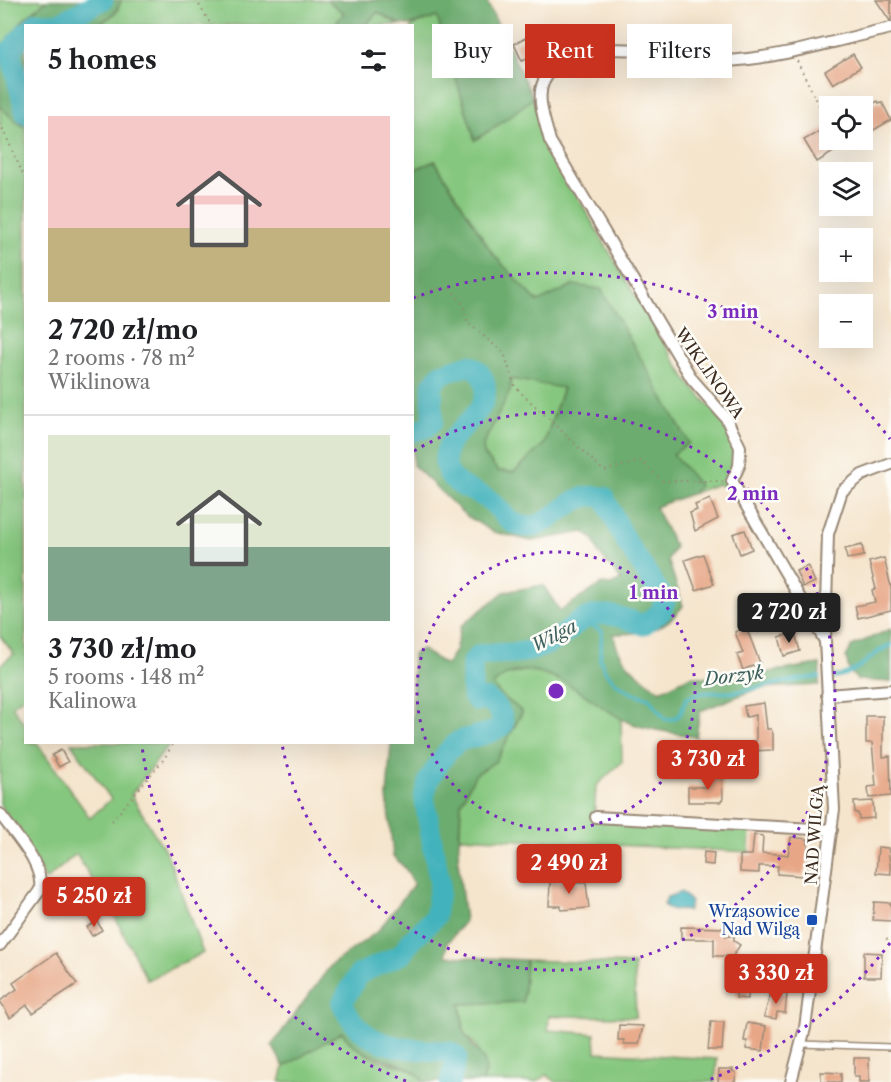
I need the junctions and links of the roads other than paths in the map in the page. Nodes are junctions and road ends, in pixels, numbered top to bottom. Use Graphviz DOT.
graph roads {
  1 [pos="891,28"];
  2 [pos="891,464"];
  3 [pos="825,641"];
  4 [pos="891,690"];
  5 [pos="827,695"];
  6 [pos="0,814"];
  7 [pos="596,817"];
  8 [pos="832,830"];
  9 [pos="0,945"];
  10 [pos="801,1044"];
  11 [pos="891,1047"];
  12 [pos="791,1082"];
  1 -- 3 [label="street, WIKLINOWA"];
  2 -- 3 [label="street, NAD WILGĄ"];
  3 -- 5 [label="street, NAD WILGĄ"];
  4 -- 5 [label="street"];
  5 -- 8 [label="street, NAD WILGĄ"];
  6 -- 9 [label="street"];
  7 -- 8 [label="street"];
  8 -- 10 [label="street, NAD WILGĄ"];
  10 -- 11 [label="lane"];
  10 -- 12 [label="street, NAD WILGĄ"];
}
